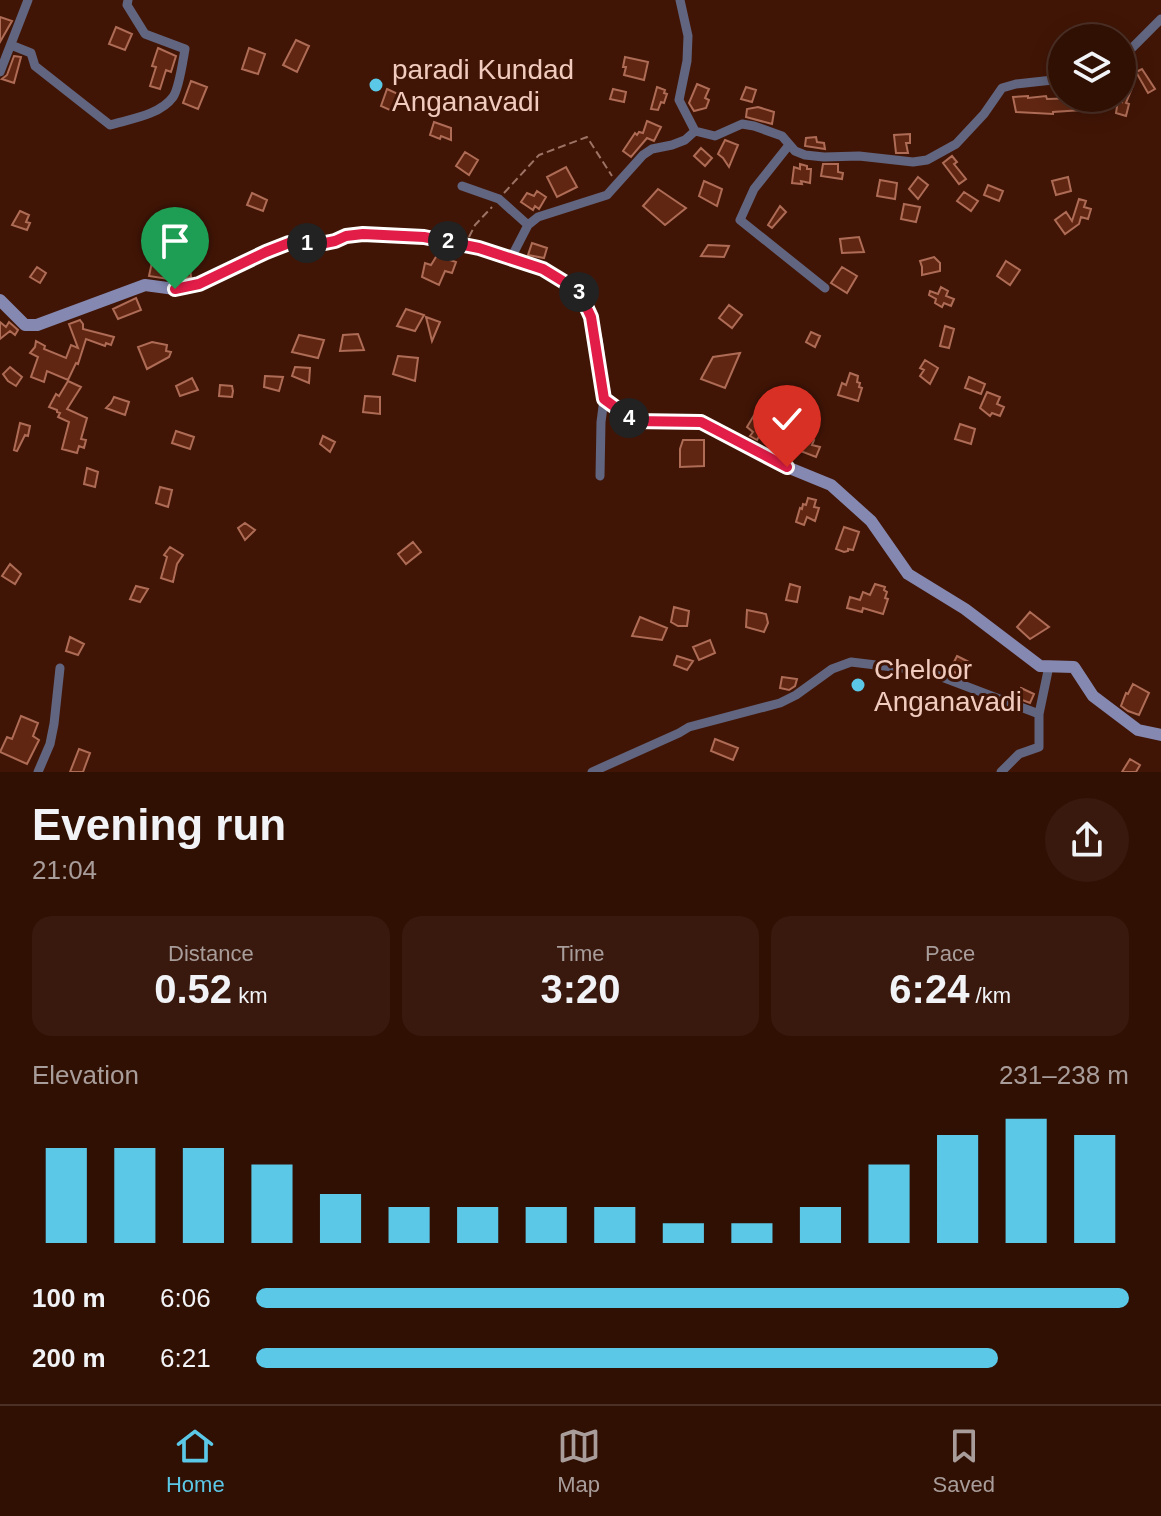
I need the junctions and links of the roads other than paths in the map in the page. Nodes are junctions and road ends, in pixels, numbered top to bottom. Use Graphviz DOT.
graph roads {
  1 [pos="28,0"];
  2 [pos="128,0"];
  3 [pos="680,0"];
  4 [pos="1161,19"];
  5 [pos="1136,44"];
  6 [pos="11,45"];
  7 [pos="0,72"];
  8 [pos="1048,81"];
  9 [pos="695,131"];
  10 [pos="789,145"];
  11 [pos="462,186"];
  12 [pos="528,225"];
  13 [pos="511,258"];
  14 [pos="825,288"];
  15 [pos="0,300"];
  16 [pos="604,399"];
  17 [pos="600,476"];
  18 [pos="1049,666"];
  19 [pos="60,668"];
  20 [pos="1039,714"];
  21 [pos="1161,735"];
  22 [pos="38,772"];
  23 [pos="592,772"];
  24 [pos="1001,772"];
  1 -- 6 [label="street"];
  2 -- 6 [label="street"];
  3 -- 9 [label="street"];
  4 -- 5 [label="street"];
  6 -- 7 [label="street"];
  8 -- 10 [label="street"];
  9 -- 10 [label="street"];
  9 -- 12 [label="street"];
  10 -- 14 [label="street"];
  11 -- 12 [label="street"];
  12 -- 13 [label="street"];
  13 -- 15 [label="main road"];
  13 -- 16 [label="main road"];
  16 -- 17 [label="street"];
  16 -- 18 [label="main road"];
  18 -- 20 [label="street"];
  18 -- 21 [label="main road"];
  19 -- 22 [label="street"];
  20 -- 23 [label="street"];
  20 -- 24 [label="street"];
}
